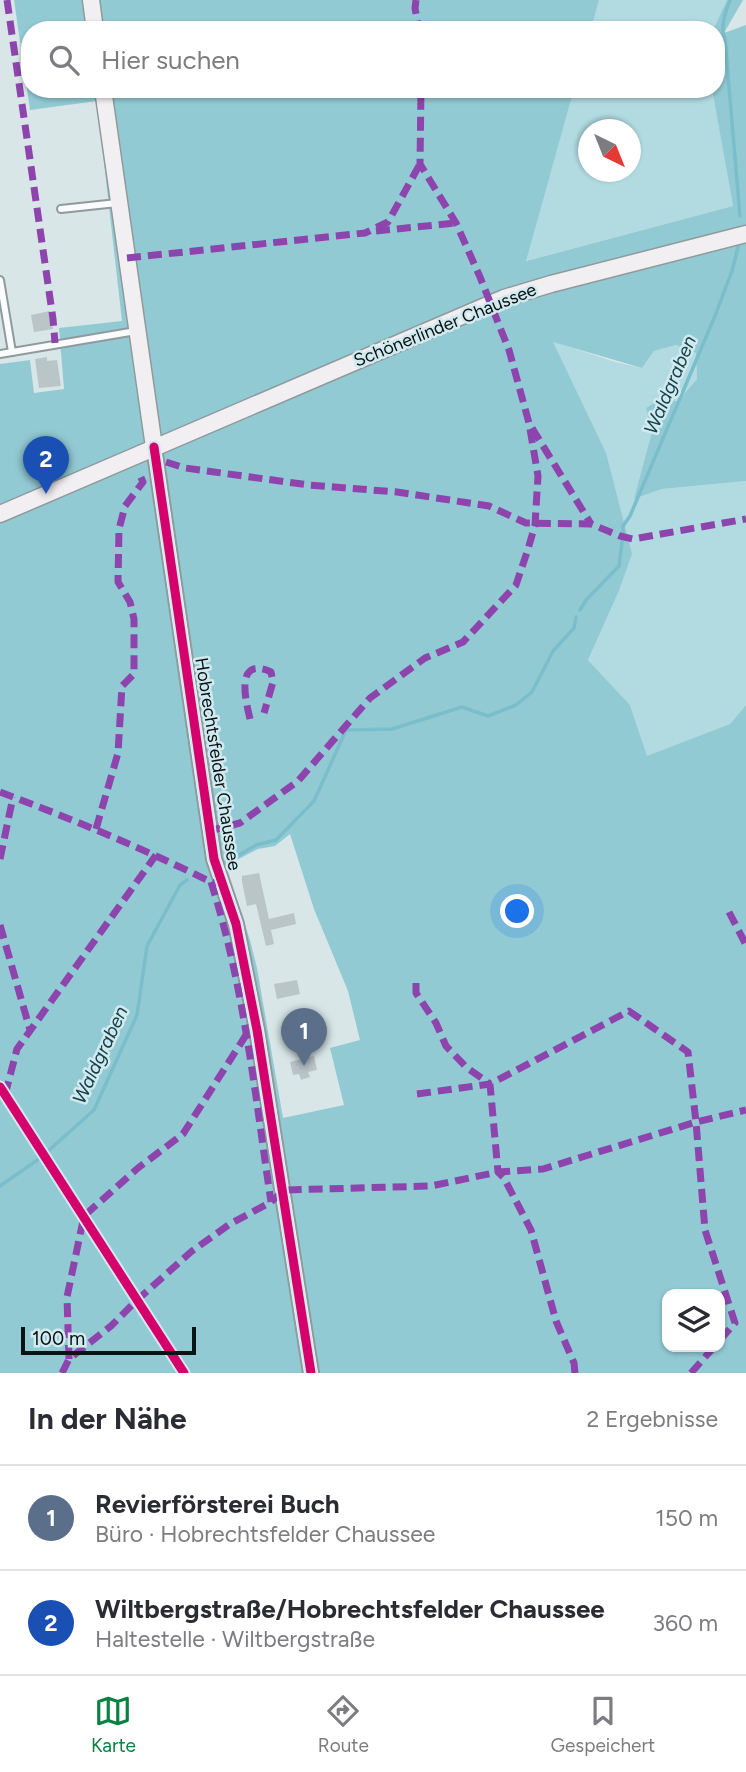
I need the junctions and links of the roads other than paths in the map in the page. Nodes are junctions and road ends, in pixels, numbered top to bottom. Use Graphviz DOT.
graph roads {
  1 [pos="91,0"];
  2 [pos="94,21"];
  3 [pos="104,98"];
  4 [pos="119,202"];
  5 [pos="61,209"];
  6 [pos="746,234"];
  7 [pos="0,280"];
  8 [pos="136,331"];
  9 [pos="12,352"];
  10 [pos="0,354"];
  11 [pos="154,447"];
  12 [pos="0,514"];
  13 [pos="311,1373"];
  1 -- 2 [label="main road"];
  3 -- 4 [label="main road, Hobrechtsfelder Chaussee"];
  4 -- 5 [label="lane"];
  4 -- 8 [label="main road, Hobrechtsfelder Chaussee"];
  6 -- 11 [label="main road, Schönerlinder Chaussee"];
  7 -- 9 [label="lane"];
  8 -- 9 [label="lane"];
  8 -- 11 [label="main road, Hobrechtsfelder Chaussee"];
  9 -- 10 [label="lane"];
  11 -- 12 [label="main road, Schönerlinder Chaussee"];
  11 -- 13 [label="street, Hobrechtsfelder Chaussee"];
}
